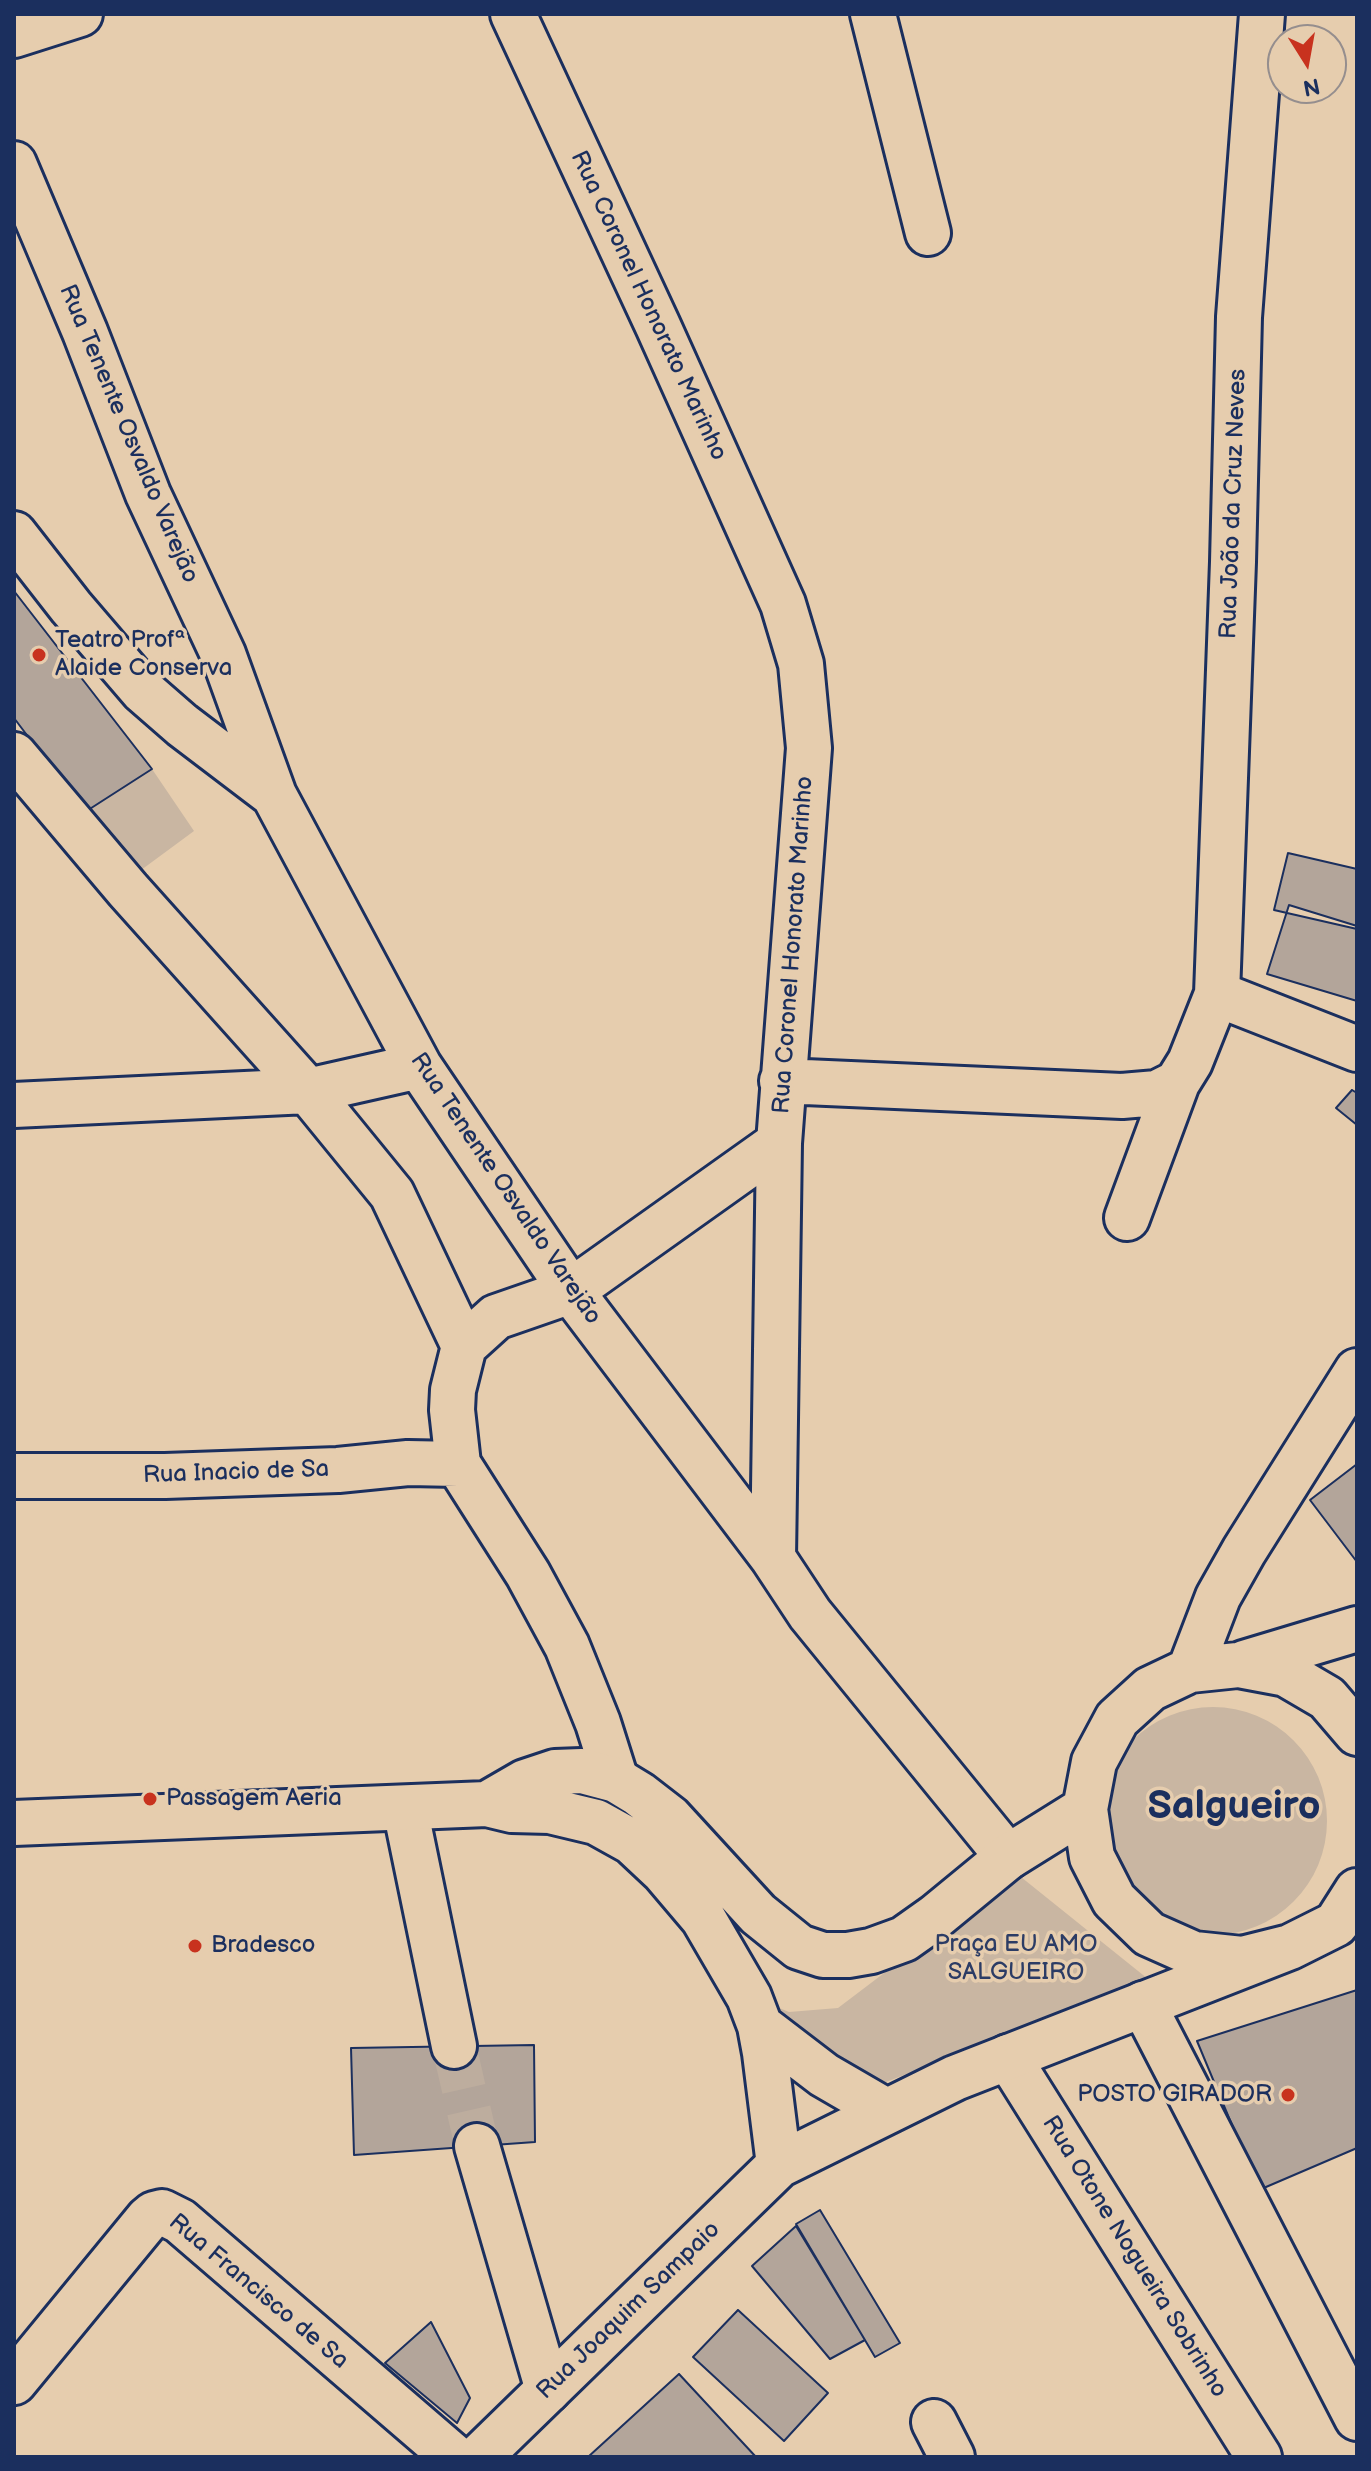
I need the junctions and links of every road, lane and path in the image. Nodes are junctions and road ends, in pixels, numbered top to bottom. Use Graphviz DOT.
graph roads {
  1 [pos="80,14"];
  2 [pos="513,14"];
  3 [pos="873,14"];
  4 [pos="1262,14"];
  5 [pos="14,35"];
  6 [pos="14,164"];
  7 [pos="928,233"];
  8 [pos="14,534"];
  9 [pos="14,755"];
  10 [pos="274,795"];
  11 [pos="1217,994"];
  12 [pos="1357,1049"];
  13 [pos="419,1066"];
  14 [pos="782,1081"];
  15 [pos="1167,1088"];
  16 [pos="308,1091"];
  17 [pos="14,1105"];
  18 [pos="779,1143"];
  19 [pos="1127,1218"];
  20 [pos="571,1291"];
  21 [pos="464,1346"];
  22 [pos="1357,1371"];
  23 [pos="458,1464"];
  24 [pos="14,1476"];
  25 [pos="773,1558"];
  26 [pos="1357,1629"];
  27 [pos="1238,1665"];
  28 [pos="1190,1670"];
  29 [pos="1357,1733"];
  30 [pos="616,1780"];
  31 [pos="487,1804"];
  32 [pos="405,1808"];
  33 [pos="1085,1809"];
  34 [pos="14,1823"];
  35 [pos="1008,1857"];
  36 [pos="1350,1911"];
  37 [pos="1290,1947"];
  38 [pos="1143,2004"];
  39 [pos="760,2026"];
  40 [pos="454,2046"];
  41 [pos="1008,2057"];
  42 [pos="886,2111"];
  43 [pos="477,2146"];
  44 [pos="779,2165"];
  45 [pos="14,2382"];
  46 [pos="548,2390"];
  47 [pos="1357,2418"];
  48 [pos="454,2457"];
  49 [pos="479,2457"];
  50 [pos="1259,2457"];
  1 -- 5 [label="street"];
  2 -- 14 [label="street, Rua Coronel Honorato Marinho"];
  3 -- 7 [label="street"];
  4 -- 11 [label="street, Rua João da Cruz Neves"];
  6 -- 10 [label="street, Rua Tenente Osvaldo Varejão"];
  8 -- 10 [label="street, Rua Tenente Osvaldo Varejão"];
  9 -- 16 [label="street"];
  10 -- 13 [label="street, Rua Tenente Osvaldo Varejão"];
  11 -- 12 [label="street"];
  11 -- 15 [label="street, Rua João da Cruz Neves"];
  13 -- 16 [label="street"];
  13 -- 20 [label="street, Rua Tenente Osvaldo Varejão"];
  14 -- 15 [label="street"];
  14 -- 18 [label="street, Rua Coronel Honorato Marinho"];
  15 -- 19 [label="street"];
  16 -- 17 [label="street"];
  16 -- 21 [label="street"];
  18 -- 20 [label="street"];
  18 -- 25 [label="street, Rua Coronel Honorato Marinho"];
  20 -- 21 [label="street"];
  20 -- 25 [label="street, Rua Tenente Osvaldo Varejão"];
  21 -- 23 [label="street"];
  22 -- 28 [label="street"];
  23 -- 24 [label="street, Rua Inacio de Sa"];
  23 -- 30 [label="street"];
  25 -- 35 [label="street"];
  26 -- 27 [label="street"];
  27 -- 28 [label="street"];
  27 -- 29 [label="street"];
  28 -- 33 [label="street"];
  30 -- 31 [label="street"];
  30 -- 35 [label="street"];
  31 -- 32 [label="street"];
  31 -- 39 [label="street"];
  32 -- 34 [label="street"];
  32 -- 40 [label="street"];
  33 -- 35 [label="street"];
  33 -- 37 [label="street"];
  36 -- 37 [label="street"];
  37 -- 38 [label="street, Rua Joaquim Sampaio"];
  38 -- 41 [label="street, Rua Joaquim Sampaio"];
  38 -- 47 [label="street"];
  39 -- 42 [label="street"];
  39 -- 44 [label="street"];
  41 -- 42 [label="street, Rua Joaquim Sampaio"];
  41 -- 50 [label="street, Rua Otone Nogueira Sobrinho"];
  42 -- 44 [label="street, Rua Joaquim Sampaio"];
  43 -- 46 [label="street"];
  44 -- 46 [label="street, Rua Joaquim Sampaio"];
  45 -- 48 [label="street, Rua Francisco de Sa"];
  46 -- 49 [label="street, Rua Joaquim Sampaio"];
}
